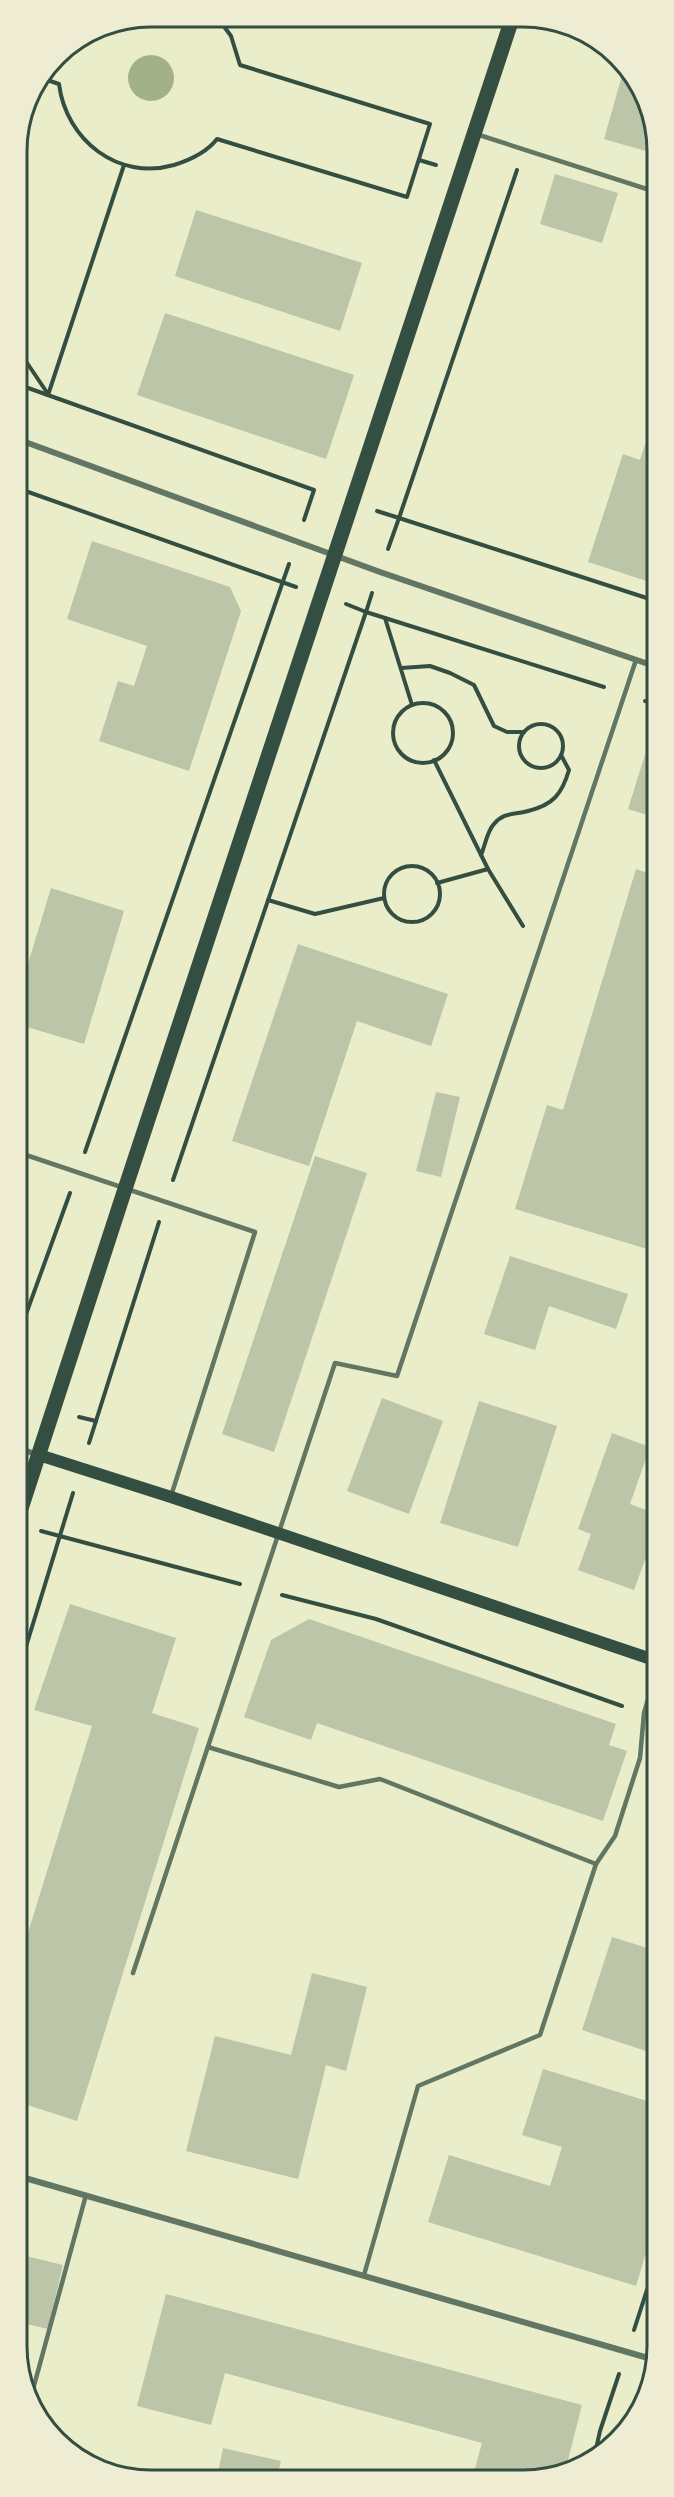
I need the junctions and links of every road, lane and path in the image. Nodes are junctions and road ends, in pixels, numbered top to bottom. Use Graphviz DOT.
graph roads {
  1 [pos="224,27"];
  2 [pos="509,27"];
  3 [pos="49,81"];
  4 [pos="473,133"];
  5 [pos="524,150"];
  6 [pos="124,165"];
  7 [pos="647,189"];
  8 [pos="27,363"];
  9 [pos="27,388"];
  10 [pos="48,395"];
  11 [pos="27,443"];
  12 [pos="297,541"];
  13 [pos="334,555"];
  14 [pos="647,598"];
  15 [pos="385,617"];
  16 [pos="636,660"];
  17 [pos="647,664"];
  18 [pos="401,668"];
  19 [pos="625,694"];
  20 [pos="647,701"];
  21 [pos="412,705"];
  22 [pos="524,732"];
  23 [pos="561,755"];
  24 [pos="434,760"];
  25 [pos="481,856"];
  26 [pos="488,870"];
  27 [pos="437,883"];
  28 [pos="384,898"];
  29 [pos="268,900"];
  30 [pos="539,951"];
  31 [pos="27,1155"];
  32 [pos="78,1173"];
  33 [pos="125,1189"];
  34 [pos="165,1203"];
  35 [pos="27,1312"];
  36 [pos="27,1451"];
  37 [pos="39,1455"];
  38 [pos="81,1468"];
  39 [pos="27,1491"];
  40 [pos="171,1497"];
  41 [pos="39,1530"];
  42 [pos="279,1534"];
  43 [pos="60,1537"];
  44 [pos="261,1589"];
  45 [pos="27,1644"];
  46 [pos="647,1658"];
  47 [pos="647,1703"];
  48 [pos="644,1713"];
  49 [pos="208,1747"];
  50 [pos="596,1864"];
  51 [pos="133,1973"];
  52 [pos="27,2179"];
  53 [pos="86,2195"];
  54 [pos="364,2275"];
  55 [pos="647,2290"];
  56 [pos="627,2352"];
  57 [pos="647,2358"];
  58 [pos="34,2386"];
  59 [pos="597,2445"];
  1 -- 6 [label="path"];
  2 -- 4 [label="main road"];
  3 -- 6 [label="path"];
  4 -- 5 [label="lane"];
  4 -- 13 [label="main road"];
  5 -- 7 [label="lane"];
  5 -- 14 [label="path"];
  6 -- 10 [label="path"];
  8 -- 10 [label="path"];
  9 -- 10 [label="path"];
  10 -- 12 [label="path"];
  11 -- 12 [label="street"];
  12 -- 13 [label="street"];
  12 -- 32 [label="path"];
  13 -- 16 [label="street"];
  13 -- 33 [label="main road"];
  15 -- 18 [label="path"];
  15 -- 19 [label="path"];
  15 -- 29 [label="path"];
  16 -- 17 [label="street"];
  16 -- 19 [label="lane"];
  18 -- 21 [label="path"];
  18 -- 22 [label="path"];
  19 -- 20 [label="path"];
  19 -- 30 [label="lane"];
  21 -- 24 [label="path"];
  21 -- 24 [label="path"];
  22 -- 23 [label="path"];
  22 -- 23 [label="path"];
  23 -- 25 [label="path"];
  24 -- 25 [label="path"];
  25 -- 26 [label="path"];
  26 -- 27 [label="path"];
  26 -- 30 [label="path"];
  27 -- 28 [label="path"];
  27 -- 28 [label="path"];
  28 -- 29 [label="path"];
  29 -- 34 [label="path"];
  30 -- 42 [label="lane"];
  31 -- 32 [label="lane"];
  32 -- 33 [label="lane"];
  32 -- 35 [label="path"];
  33 -- 34 [label="lane"];
  33 -- 37 [label="main road"];
  34 -- 38 [label="path"];
  34 -- 40 [label="lane"];
  36 -- 37 [label="street"];
  37 -- 38 [label="main road"];
  37 -- 39 [label="main road"];
  38 -- 40 [label="main road"];
  38 -- 43 [label="path"];
  40 -- 42 [label="main road"];
  41 -- 43 [label="path"];
  42 -- 44 [label="lane"];
  42 -- 46 [label="main road"];
  43 -- 44 [label="path"];
  43 -- 45 [label="path"];
  44 -- 48 [label="path"];
  44 -- 49 [label="lane"];
  47 -- 48 [label="lane"];
  48 -- 50 [label="lane"];
  49 -- 50 [label="lane"];
  49 -- 51 [label="lane"];
  50 -- 54 [label="lane"];
  52 -- 53 [label="street"];
  53 -- 54 [label="street"];
  53 -- 58 [label="lane"];
  54 -- 56 [label="street"];
  55 -- 56 [label="path"];
  56 -- 57 [label="street"];
  56 -- 59 [label="path"];
}
